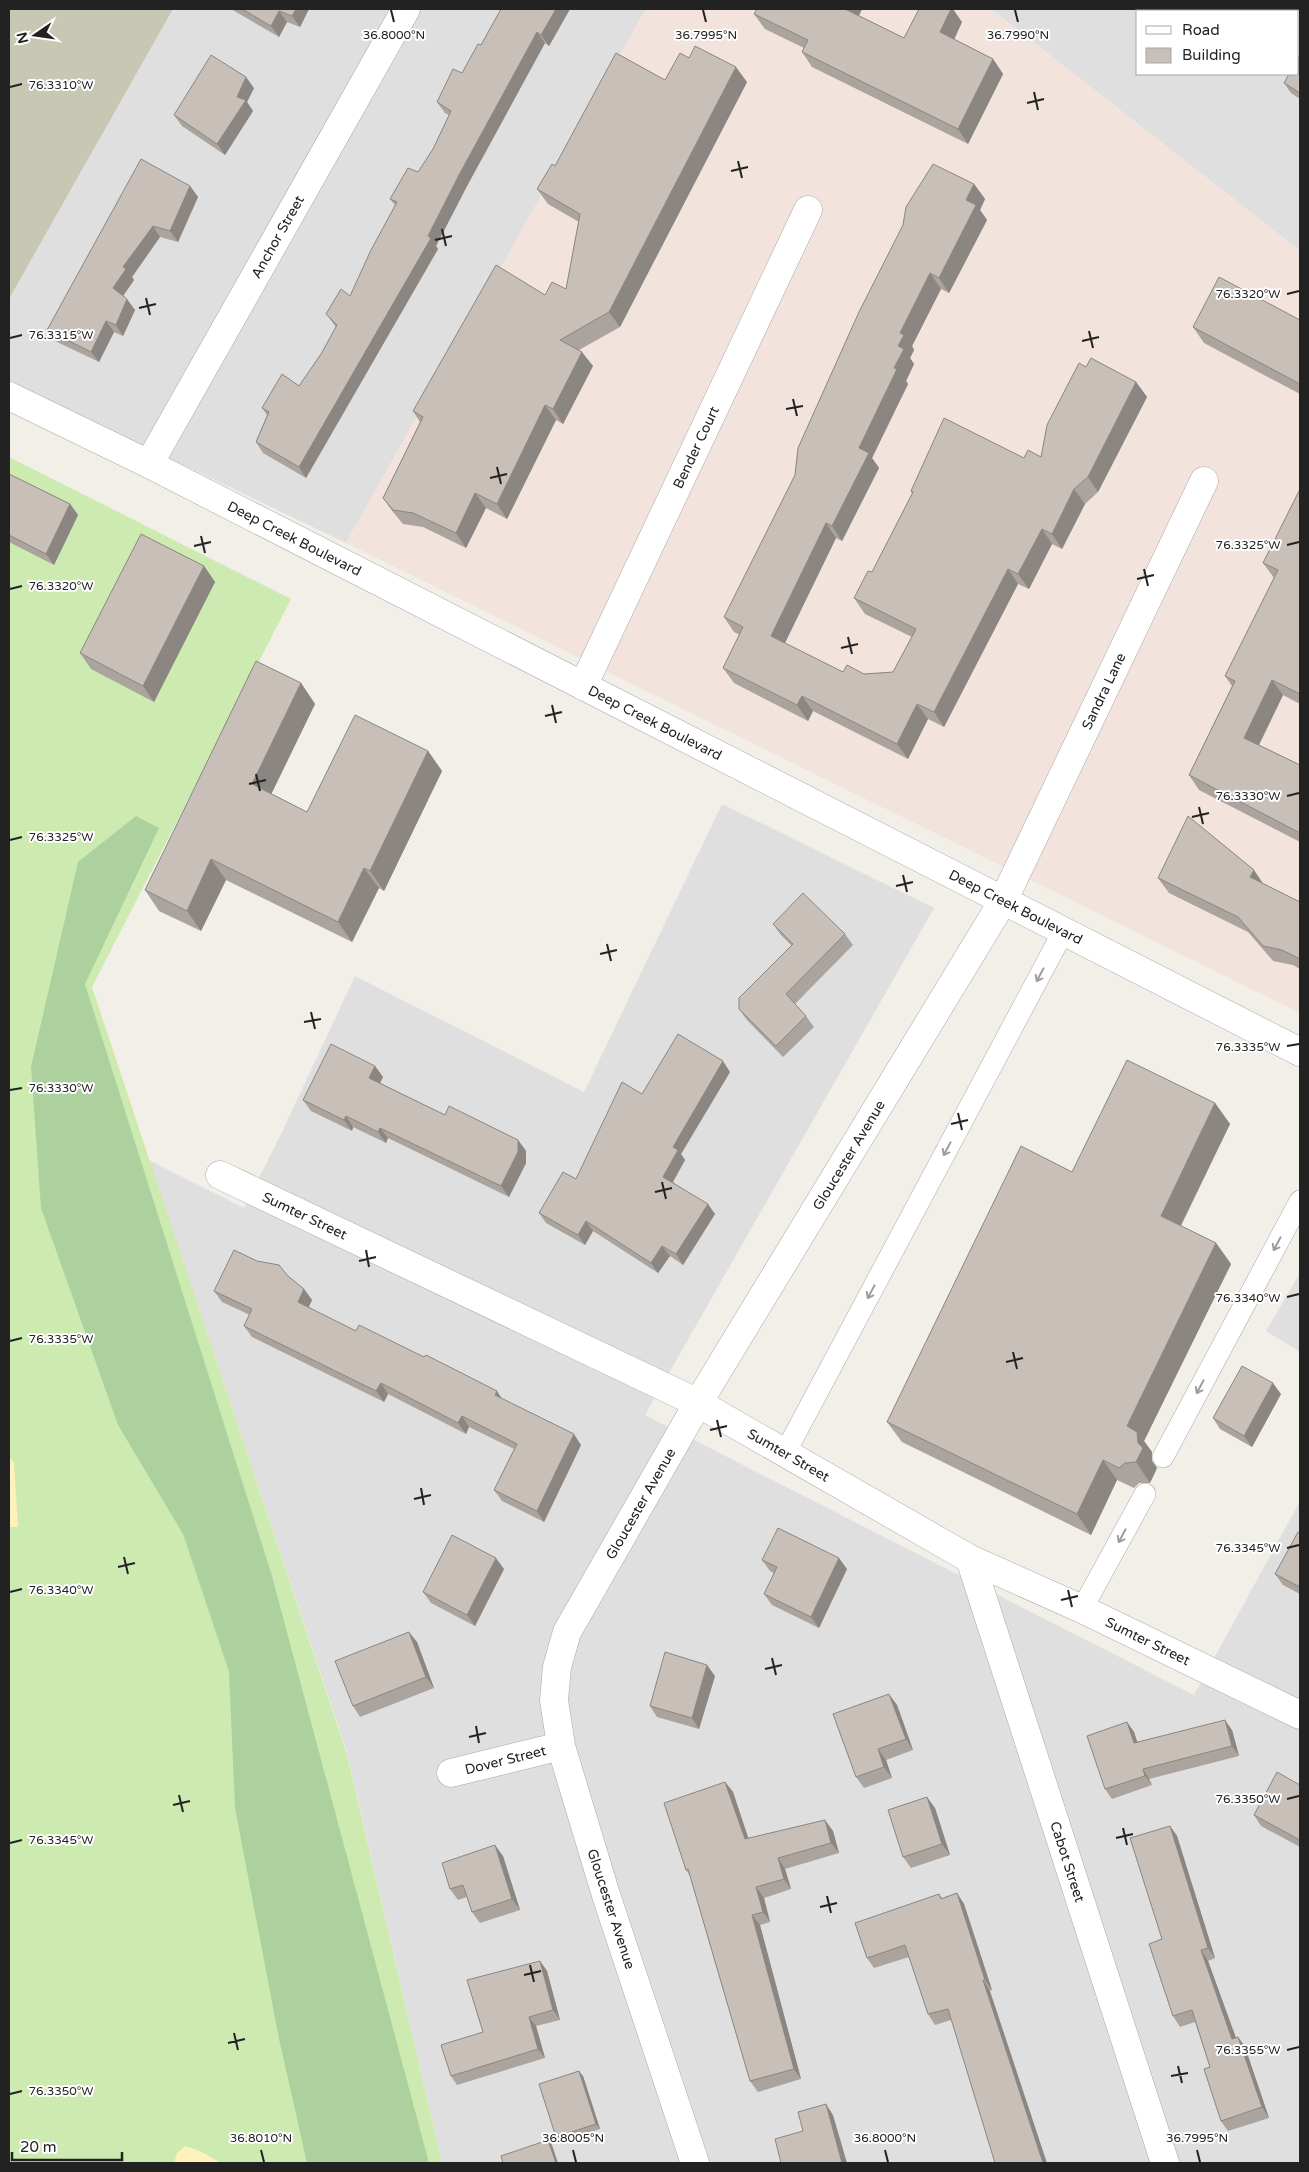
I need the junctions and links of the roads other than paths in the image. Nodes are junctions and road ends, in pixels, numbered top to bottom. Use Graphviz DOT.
graph roads {
  1 [pos="406,9"];
  2 [pos="808,210"];
  3 [pos="9,396"];
  4 [pos="149,464"];
  5 [pos="1204,481"];
  6 [pos="583,686"];
  7 [pos="1003,901"];
  8 [pos="1063,932"];
  9 [pos="1300,1052"];
  10 [pos="220,1175"];
  11 [pos="1300,1201"];
  12 [pos="698,1402"];
  13 [pos="785,1453"];
  14 [pos="1163,1457"];
  15 [pos="1145,1494"];
  16 [pos="970,1560"];
  17 [pos="1082,1609"];
  18 [pos="1300,1715"];
  19 [pos="561,1746"];
  20 [pos="451,1773"];
  21 [pos="695,2163"];
  22 [pos="1165,2163"];
  1 -- 4 [label="street, Anchor Street"];
  2 -- 6 [label="street, Bender Court"];
  3 -- 4 [label="street, Deep Creek Boulevard"];
  4 -- 6 [label="street, Deep Creek Boulevard"];
  5 -- 7 [label="street, Sandra Lane"];
  6 -- 7 [label="street, Deep Creek Boulevard"];
  7 -- 8 [label="street, Deep Creek Boulevard"];
  7 -- 12 [label="street, Gloucester Avenue"];
  8 -- 9 [label="street, Deep Creek Boulevard"];
  8 -- 13 [label="lane, one-way"];
  10 -- 12 [label="street, Sumter Street"];
  11 -- 14 [label="lane, one-way"];
  12 -- 13 [label="street, Sumter Street"];
  12 -- 19 [label="street, Gloucester Avenue"];
  13 -- 16 [label="street, Sumter Street"];
  15 -- 17 [label="lane, one-way"];
  16 -- 17 [label="street, Sumter Street"];
  16 -- 22 [label="street, Cabot Street"];
  17 -- 18 [label="street, Sumter Street"];
  19 -- 20 [label="street, Dover Street"];
  19 -- 21 [label="street, Gloucester Avenue"];
}
